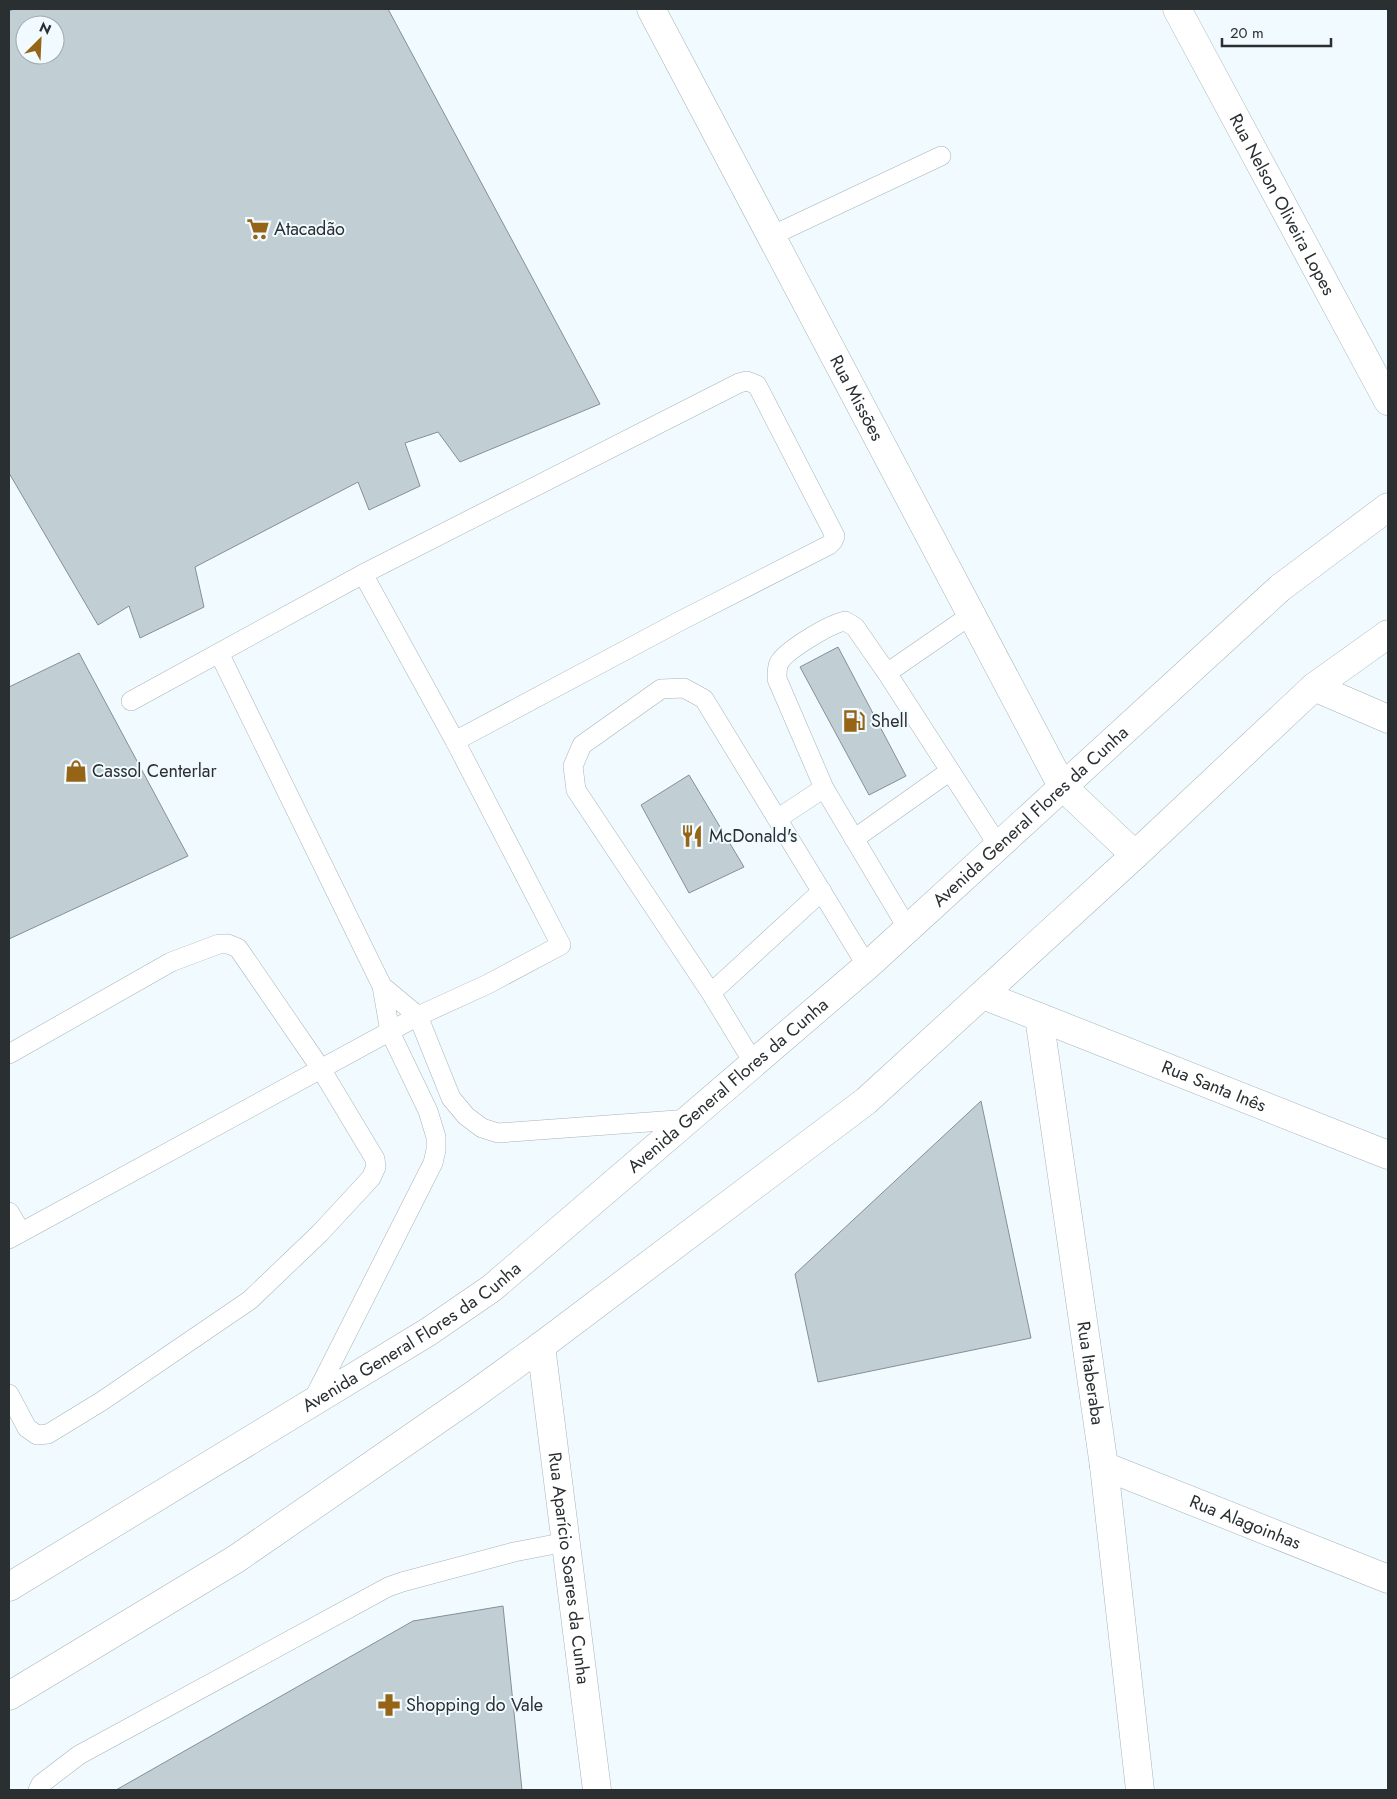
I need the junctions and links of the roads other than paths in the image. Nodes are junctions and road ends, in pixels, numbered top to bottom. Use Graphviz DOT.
graph roads {
  1 [pos="651,9"];
  2 [pos="1177,9"];
  3 [pos="941,156"];
  4 [pos="771,236"];
  5 [pos="1388,401"];
  6 [pos="1388,507"];
  7 [pos="363,574"];
  8 [pos="972,615"];
  9 [pos="1388,634"];
  10 [pos="219,653"];
  11 [pos="887,673"];
  12 [pos="1314,687"];
  13 [pos="131,701"];
  14 [pos="1388,719"];
  15 [pos="455,741"];
  16 [pos="950,770"];
  17 [pos="1062,786"];
  18 [pos="824,788"];
  19 [pos="777,820"];
  20 [pos="854,839"];
  21 [pos="998,845"];
  22 [pos="1135,855"];
  23 [pos="822,891"];
  24 [pos="908,929"];
  25 [pos="867,966"];
  26 [pos="382,986"];
  27 [pos="711,993"];
  28 [pos="983,995"];
  29 [pos="418,1016"];
  30 [pos="1039,1017"];
  31 [pos="390,1032"];
  32 [pos="9,1054"];
  33 [pos="754,1062"];
  34 [pos="321,1069"];
  35 [pos="690,1119"];
  36 [pos="1388,1155"];
  37 [pos="9,1212"];
  38 [pos="15,1236"];
  39 [pos="541,1346"];
  40 [pos="9,1394"];
  41 [pos="311,1403"];
  42 [pos="1104,1466"];
  43 [pos="566,1542"];
  44 [pos="1388,1579"];
  45 [pos="9,1587"];
  46 [pos="9,1696"];
  47 [pos="38,1790"];
  48 [pos="598,1790"];
  49 [pos="1140,1790"];
  1 -- 4 [label="main road, Rua Missões"];
  2 -- 5 [label="main road, Rua Nelson Oliveira Lopes"];
  3 -- 4 [label="lane"];
  4 -- 8 [label="main road, Rua Missões"];
  6 -- 17 [label="main road, Avenida General Flores da Cunha"];
  7 -- 10 [label="lane"];
  7 -- 15 [label="lane"];
  7 -- 15 [label="lane"];
  8 -- 11 [label="lane"];
  8 -- 17 [label="main road, Rua Missões"];
  9 -- 12 [label="main road"];
  10 -- 13 [label="lane"];
  10 -- 26 [label="lane"];
  11 -- 16 [label="lane"];
  11 -- 18 [label="lane"];
  12 -- 14 [label="main road"];
  12 -- 22 [label="main road"];
  15 -- 29 [label="lane"];
  16 -- 20 [label="lane"];
  16 -- 21 [label="lane"];
  17 -- 21 [label="main road, Avenida General Flores da Cunha"];
  17 -- 22 [label="main road, Rua Missões"];
  18 -- 19 [label="lane"];
  18 -- 20 [label="lane"];
  19 -- 23 [label="lane"];
  19 -- 27 [label="lane"];
  20 -- 24 [label="lane"];
  21 -- 24 [label="main road, Avenida General Flores da Cunha"];
  22 -- 28 [label="main road"];
  23 -- 25 [label="lane"];
  23 -- 27 [label="lane"];
  24 -- 25 [label="main road, Avenida General Flores da Cunha"];
  25 -- 33 [label="main road, Avenida General Flores da Cunha"];
  26 -- 29 [label="lane"];
  26 -- 31 [label="lane"];
  27 -- 33 [label="lane"];
  28 -- 30 [label="main road"];
  28 -- 39 [label="main road"];
  29 -- 31 [label="lane"];
  29 -- 35 [label="lane"];
  30 -- 36 [label="main road, Rua Santa Inês"];
  30 -- 42 [label="main road, Rua Itaberaba"];
  31 -- 34 [label="lane"];
  31 -- 41 [label="lane"];
  32 -- 34 [label="lane"];
  33 -- 35 [label="main road, Avenida General Flores da Cunha"];
  34 -- 38 [label="lane"];
  34 -- 40 [label="lane"];
  35 -- 41 [label="main road, Avenida General Flores da Cunha"];
  37 -- 38 [label="lane"];
  39 -- 43 [label="main road, Rua Aparício Soares da Cunha"];
  39 -- 46 [label="main road"];
  41 -- 45 [label="main road, Avenida General Flores da Cunha"];
  42 -- 44 [label="main road, Rua Alagoinhas"];
  42 -- 49 [label="main road, Rua Itaberaba"];
  43 -- 47 [label="lane"];
  43 -- 48 [label="main road, Rua Aparício Soares da Cunha"];
}
